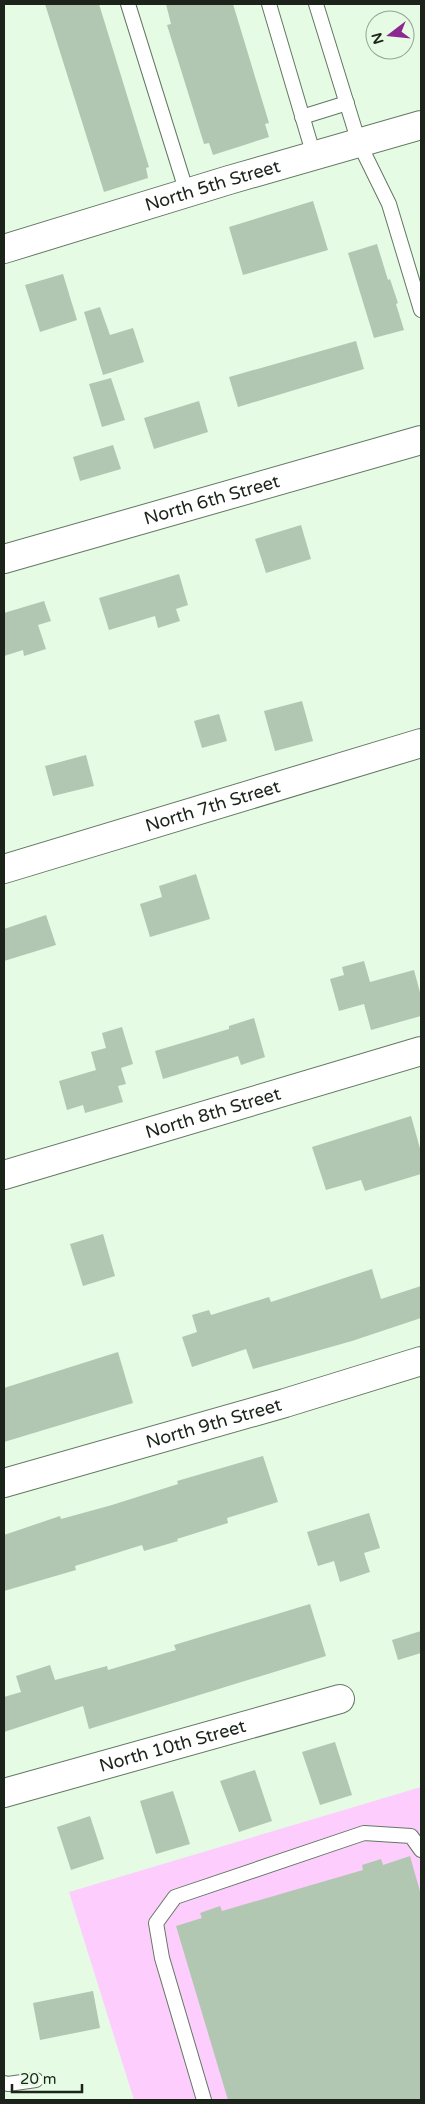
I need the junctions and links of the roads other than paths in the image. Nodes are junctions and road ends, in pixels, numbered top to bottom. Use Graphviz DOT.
graph roads {
  1 [pos="128,4"];
  2 [pos="269,4"];
  3 [pos="316,4"];
  4 [pos="347,103"];
  5 [pos="302,117"];
  6 [pos="421,125"];
  7 [pos="359,143"];
  8 [pos="314,156"];
  9 [pos="188,193"];
  10 [pos="4,249"];
  11 [pos="421,310"];
  12 [pos="421,440"];
  13 [pos="4,559"];
  14 [pos="421,743"];
  15 [pos="4,869"];
  16 [pos="421,1051"];
  17 [pos="4,1175"];
  18 [pos="421,1361"];
  19 [pos="4,1483"];
  20 [pos="340,1700"];
  21 [pos="4,1793"];
  22 [pos="421,1850"];
  23 [pos="36,2080"];
  24 [pos="4,2083"];
  25 [pos="204,2100"];
  1 -- 9 [label="lane"];
  2 -- 5 [label="lane"];
  3 -- 4 [label="lane"];
  4 -- 5 [label="lane"];
  4 -- 7 [label="lane"];
  5 -- 8 [label="lane"];
  6 -- 7 [label="street, North 5th Street"];
  7 -- 8 [label="street, North 5th Street"];
  7 -- 11 [label="lane"];
  8 -- 9 [label="street, North 5th Street"];
  9 -- 10 [label="street, North 5th Street"];
  12 -- 13 [label="street, North 6th Street"];
  14 -- 15 [label="street, North 7th Street"];
  16 -- 17 [label="street, North 8th Street"];
  18 -- 19 [label="street, North 9th Street"];
  20 -- 21 [label="street, North 10th Street"];
  22 -- 25 [label="lane"];
  23 -- 24 [label="lane"];
}
